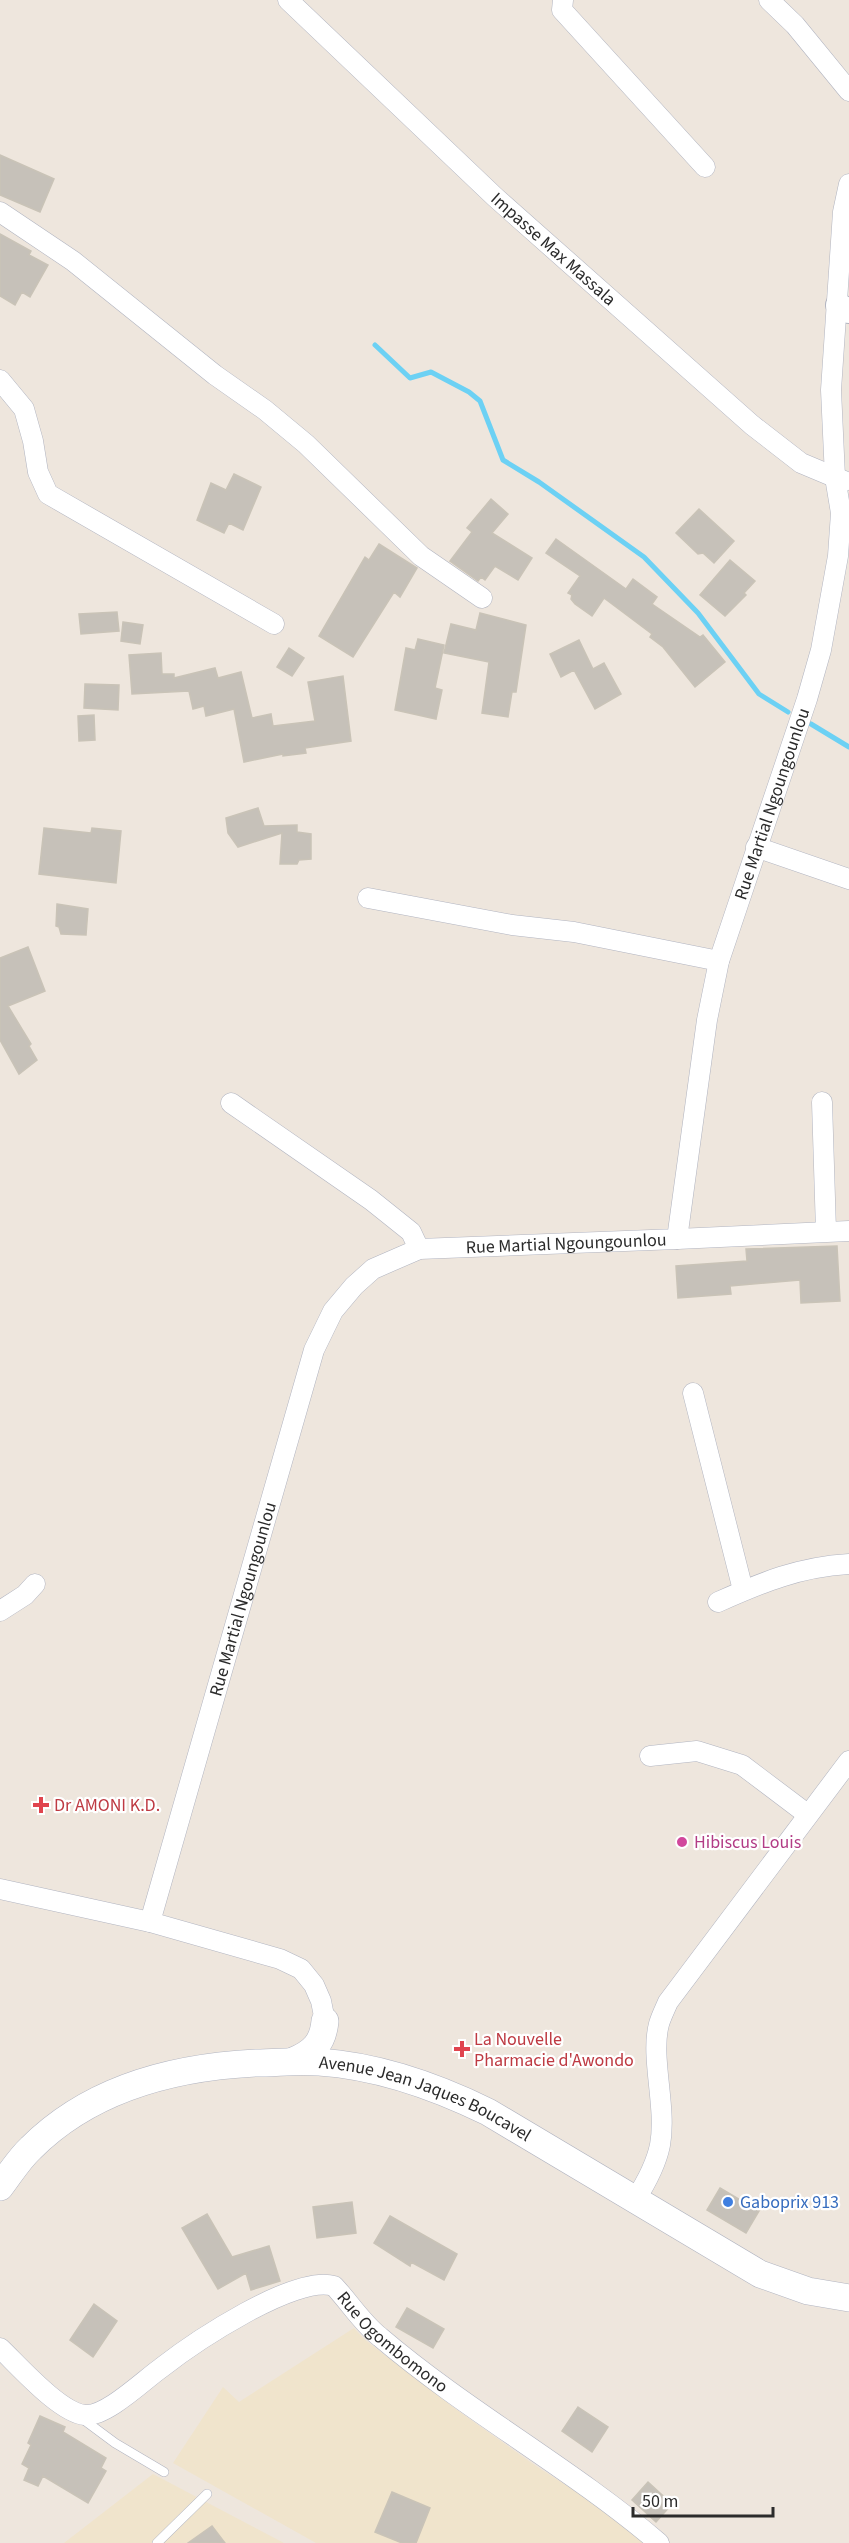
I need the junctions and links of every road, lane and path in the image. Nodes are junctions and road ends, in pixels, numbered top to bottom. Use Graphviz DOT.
graph roads {
  1 [pos="288,0"];
  2 [pos="563,0"];
  3 [pos="769,0"];
  4 [pos="849,91"];
  5 [pos="705,167"];
  6 [pos="849,184"];
  7 [pos="0,212"];
  8 [pos="843,308"];
  9 [pos="0,380"];
  10 [pos="842,480"];
  11 [pos="482,598"];
  12 [pos="274,624"];
  13 [pos="756,847"];
  14 [pos="849,879"];
  15 [pos="368,898"];
  16 [pos="719,961"];
  17 [pos="822,1102"];
  18 [pos="231,1103"];
  19 [pos="849,1231"];
  20 [pos="826,1232"];
  21 [pos="677,1239"];
  22 [pos="419,1249"];
  23 [pos="693,1393"];
  24 [pos="849,1564"];
  25 [pos="35,1584"];
  26 [pos="743,1590"];
  27 [pos="718,1602"];
  28 [pos="0,1611"];
  29 [pos="650,1756"];
  30 [pos="849,1761"];
  31 [pos="807,1814"];
  32 [pos="0,1889"];
  33 [pos="150,1922"];
  34 [pos="325,2021"];
  35 [pos="293,2061"];
  36 [pos="350,2065"];
  37 [pos="0,2187"];
  38 [pos="635,2200"];
  39 [pos="849,2298"];
  40 [pos="0,2348"];
  41 [pos="74,2411"];
  42 [pos="164,2472"];
  43 [pos="207,2494"];
  44 [pos="157,2543"];
  45 [pos="659,2543"];
  1 -- 10 [label="street, Impasse Max Massala"];
  2 -- 5 [label="street"];
  3 -- 4 [label="street"];
  6 -- 8 [label="street, Rue Martial Ngoungounlou"];
  7 -- 11 [label="street"];
  8 -- 10 [label="street, Rue Martial Ngoungounlou"];
  9 -- 12 [label="street"];
  10 -- 13 [label="street, Rue Martial Ngoungounlou"];
  13 -- 14 [label="street"];
  13 -- 16 [label="street, Rue Martial Ngoungounlou"];
  15 -- 16 [label="street"];
  16 -- 21 [label="street, Rue Martial Ngoungounlou"];
  17 -- 20 [label="street"];
  18 -- 22 [label="street"];
  19 -- 20 [label="street"];
  20 -- 21 [label="street"];
  21 -- 22 [label="street, Rue Martial Ngoungounlou"];
  22 -- 33 [label="street, Rue Martial Ngoungounlou"];
  23 -- 26 [label="street"];
  24 -- 26 [label="street"];
  25 -- 28 [label="street"];
  26 -- 27 [label="street"];
  29 -- 31 [label="street"];
  30 -- 31 [label="street"];
  31 -- 38 [label="street"];
  32 -- 33 [label="street"];
  33 -- 34 [label="street"];
  34 -- 35 [label="main road"];
  34 -- 36 [label="main road"];
  35 -- 36 [label="main road, Avenue Jean Jaques Boucavel"];
  35 -- 37 [label="main road, Avenue Jean Jaques Boucavel"];
  36 -- 38 [label="main road, Avenue Jean Jaques Boucavel"];
  38 -- 39 [label="main road, Avenue Jean Jaques Boucavel"];
  40 -- 41 [label="street"];
  41 -- 42 [label="lane"];
  41 -- 45 [label="street, Rue Ogombomono"];
  43 -- 44 [label="lane"];
}
